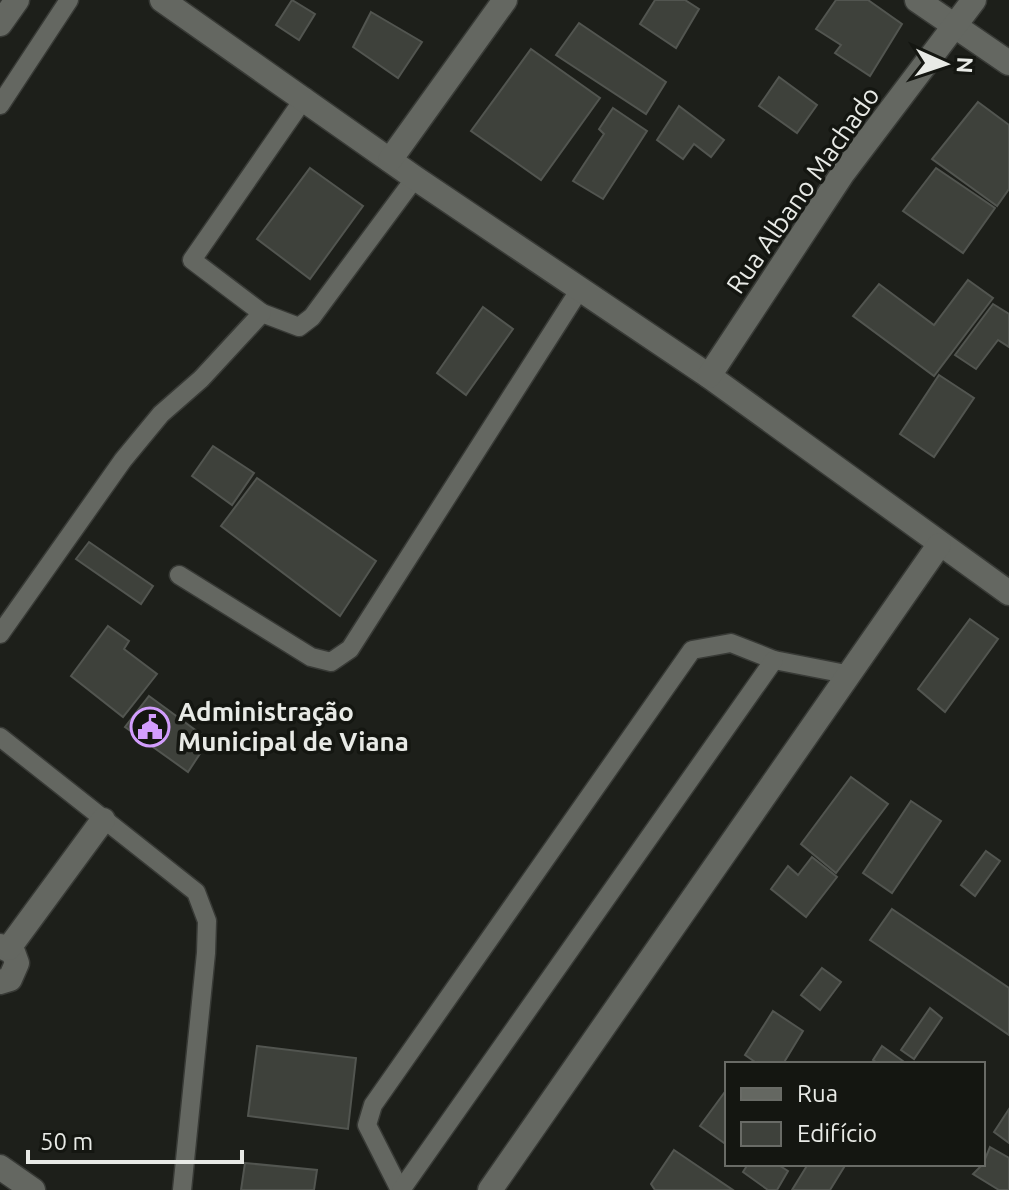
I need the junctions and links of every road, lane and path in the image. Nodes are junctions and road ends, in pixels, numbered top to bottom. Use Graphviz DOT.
graph roads {
  1 [pos="17,0"];
  2 [pos="69,0"];
  3 [pos="162,0"];
  4 [pos="505,0"];
  5 [pos="917,0"];
  6 [pos="974,0"];
  7 [pos="0,24"];
  8 [pos="956,26"];
  9 [pos="1009,63"];
  10 [pos="305,97"];
  11 [pos="0,105"];
  12 [pos="390,160"];
  13 [pos="415,178"];
  14 [pos="580,289"];
  15 [pos="262,313"];
  16 [pos="709,376"];
  17 [pos="939,545"];
  18 [pos="179,575"];
  19 [pos="1009,593"];
  20 [pos="0,634"];
  21 [pos="774,660"];
  22 [pos="851,675"];
  23 [pos="0,737"];
  24 [pos="103,820"];
  25 [pos="4,947"];
  26 [pos="0,982"];
  27 [pos="0,1167"];
  28 [pos="33,1190"];
  29 [pos="182,1190"];
  30 [pos="400,1190"];
  31 [pos="490,1190"];
  1 -- 7 [label="street"];
  2 -- 11 [label="lane"];
  3 -- 10 [label="street"];
  4 -- 12 [label="street"];
  5 -- 8 [label="street"];
  6 -- 8 [label="street, Rua Albano Machado"];
  8 -- 9 [label="street"];
  8 -- 16 [label="street, Rua Albano Machado"];
  10 -- 12 [label="street"];
  10 -- 15 [label="lane"];
  12 -- 13 [label="street"];
  13 -- 14 [label="street"];
  13 -- 15 [label="lane"];
  14 -- 16 [label="street"];
  14 -- 18 [label="lane"];
  15 -- 20 [label="lane"];
  16 -- 17 [label="street"];
  17 -- 19 [label="street"];
  17 -- 22 [label="street"];
  21 -- 22 [label="lane"];
  21 -- 30 [label="lane"];
  21 -- 30 [label="lane"];
  22 -- 31 [label="street"];
  23 -- 24 [label="lane"];
  24 -- 25 [label="street"];
  24 -- 29 [label="lane"];
  25 -- 26 [label="street"];
  27 -- 28 [label="street"];
}
